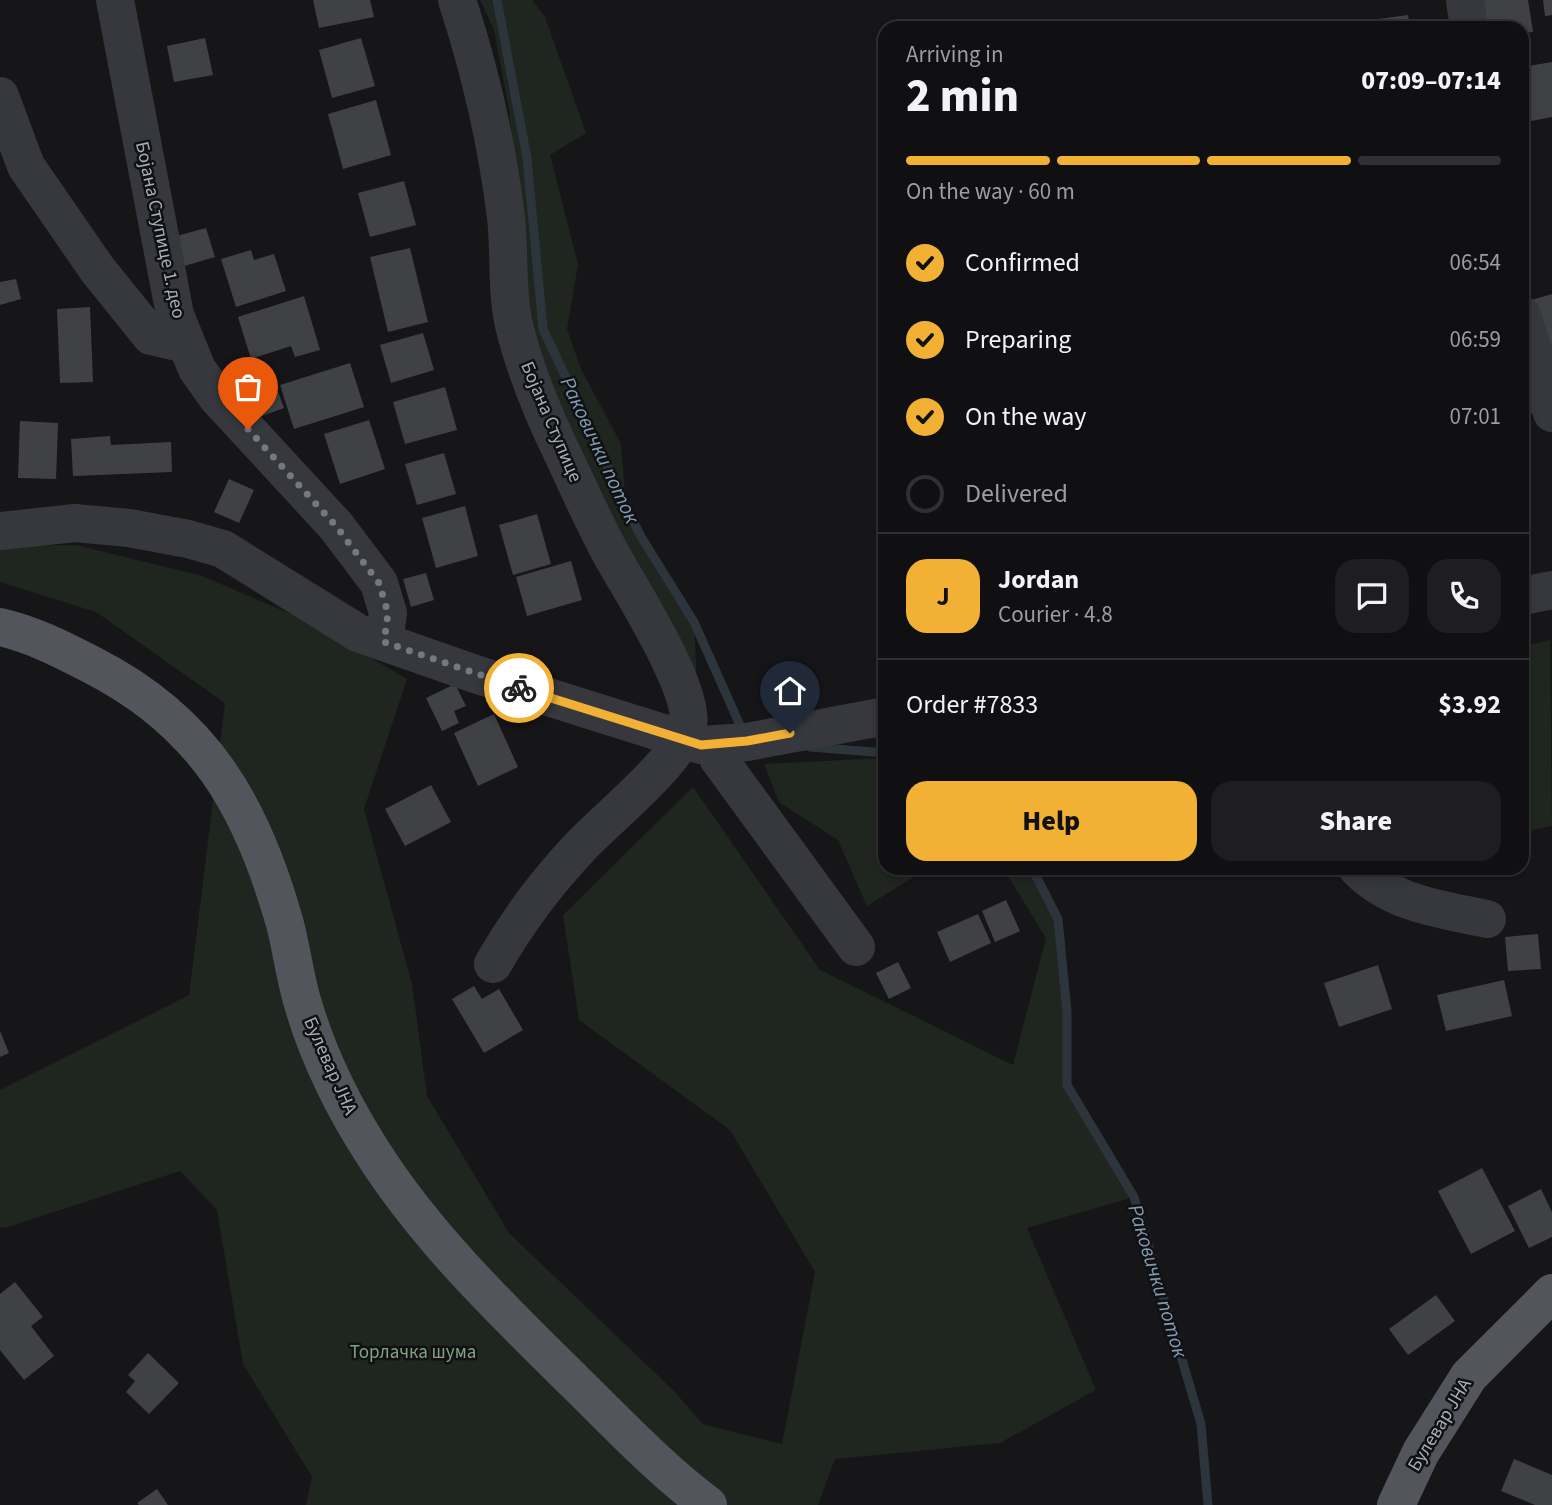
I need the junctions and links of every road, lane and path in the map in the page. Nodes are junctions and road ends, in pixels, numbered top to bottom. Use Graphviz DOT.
graph roads {
  1 [pos="115,0"];
  2 [pos="457,0"];
  3 [pos="1465,0"];
  4 [pos="1468,21"];
  5 [pos="0,96"];
  6 [pos="1529,338"];
  7 [pos="186,344"];
  8 [pos="1552,413"];
  9 [pos="0,531"];
  10 [pos="1552,590"];
  11 [pos="1529,595"];
  12 [pos="0,627"];
  13 [pos="384,642"];
  14 [pos="878,717"];
  15 [pos="706,743"];
  16 [pos="1364,875"];
  17 [pos="1487,919"];
  18 [pos="856,947"];
  19 [pos="493,964"];
  20 [pos="1552,1293"];
  21 [pos="708,1505"];
  22 [pos="1396,1505"];
  1 -- 7 [label="street, Бојана Ступице 1. део"];
  2 -- 15 [label="street, Бојана Ступице"];
  3 -- 4 [label="street"];
  5 -- 7 [label="street"];
  6 -- 8 [label="street"];
  7 -- 13 [label="street, Бојана Ступице 1. део"];
  9 -- 13 [label="street"];
  10 -- 11 [label="street"];
  12 -- 21 [label="main road, Булевар ЈНА"];
  13 -- 15 [label="street"];
  14 -- 15 [label="street"];
  15 -- 18 [label="street"];
  15 -- 19 [label="street"];
  16 -- 17 [label="street"];
  20 -- 22 [label="main road, Булевар ЈНА"];
}
